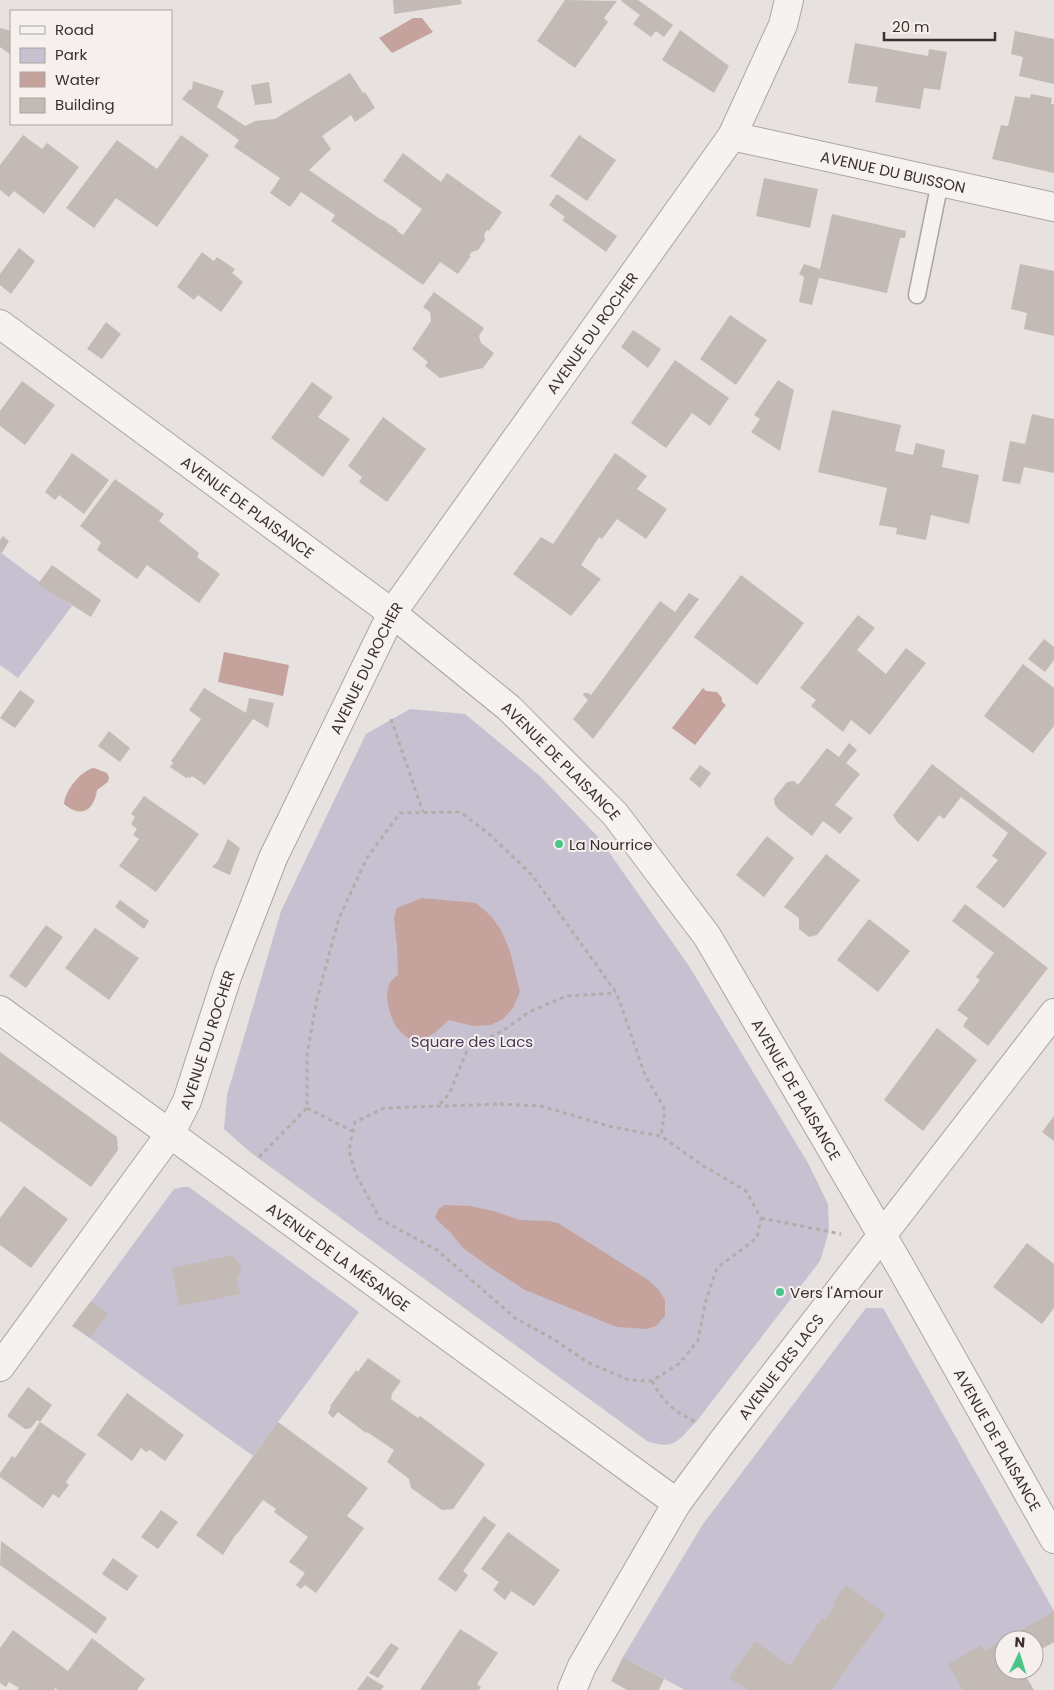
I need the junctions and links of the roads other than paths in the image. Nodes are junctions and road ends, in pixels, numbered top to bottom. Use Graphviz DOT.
graph roads {
  1 [pos="789,0"];
  2 [pos="732,136"];
  3 [pos="940,182"];
  4 [pos="1054,207"];
  5 [pos="917,295"];
  6 [pos="0,324"];
  7 [pos="392,613"];
  8 [pos="0,1010"];
  9 [pos="1054,1013"];
  10 [pos="170,1134"];
  11 [pos="883,1235"];
  12 [pos="0,1367"];
  13 [pos="677,1503"];
  14 [pos="1054,1539"];
  15 [pos="572,1690"];
  1 -- 2 [label="street, AVENUE DU ROCHER"];
  2 -- 3 [label="street, AVENUE DU BUISSON"];
  2 -- 7 [label="street, AVENUE DU ROCHER"];
  3 -- 4 [label="street, AVENUE DU BUISSON"];
  3 -- 5 [label="lane"];
  6 -- 7 [label="street, AVENUE DE PLAISANCE"];
  7 -- 10 [label="street, AVENUE DU ROCHER"];
  7 -- 11 [label="street, AVENUE DE PLAISANCE"];
  8 -- 10 [label="street, AVENUE DE LA MÉSANGE"];
  9 -- 11 [label="street, AVENUE DES LACS"];
  10 -- 12 [label="street, AVENUE DU ROCHER"];
  10 -- 13 [label="street, AVENUE DE LA MÉSANGE"];
  11 -- 13 [label="street, AVENUE DES LACS"];
  11 -- 14 [label="street, AVENUE DE PLAISANCE"];
  13 -- 15 [label="street, AVENUE DES LACS"];
}
